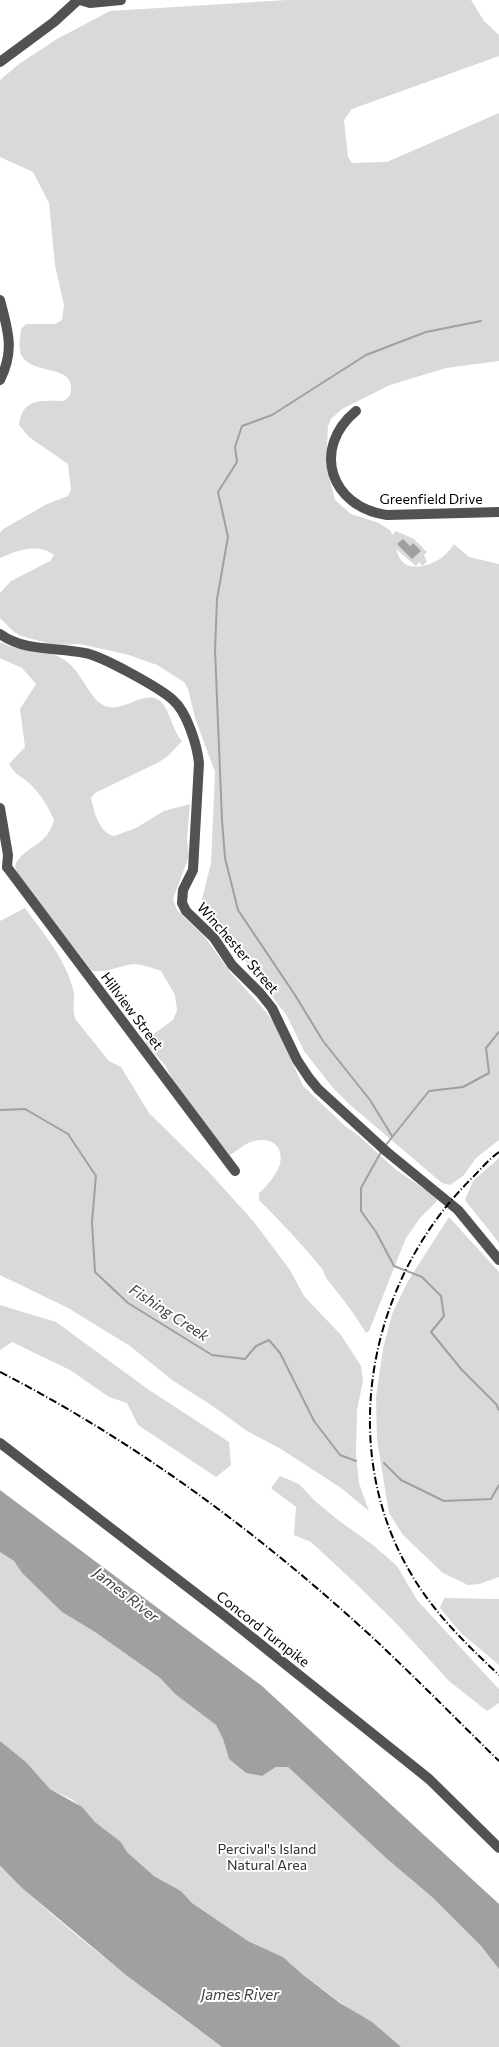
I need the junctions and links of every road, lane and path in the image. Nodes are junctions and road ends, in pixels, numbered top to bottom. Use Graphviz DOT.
graph roads {
  1 [pos="79,0"];
  2 [pos="120,0"];
  3 [pos="0,62"];
  4 [pos="0,300"];
  5 [pos="0,380"];
  6 [pos="356,411"];
  7 [pos="499,512"];
  8 [pos="0,634"];
  9 [pos="0,808"];
  10 [pos="3,870"];
  11 [pos="235,1172"];
  12 [pos="499,1260"];
  13 [pos="0,1442"];
  14 [pos="499,1848"];
  1 -- 2 [label="street"];
  1 -- 3 [label="street"];
  4 -- 5 [label="street"];
  6 -- 7 [label="street, Greenfield Drive"];
  8 -- 12 [label="street, Winchester Street"];
  9 -- 10 [label="street"];
  10 -- 11 [label="street, Hillview Street"];
  13 -- 14 [label="street, Concord Turnpike"];
}
